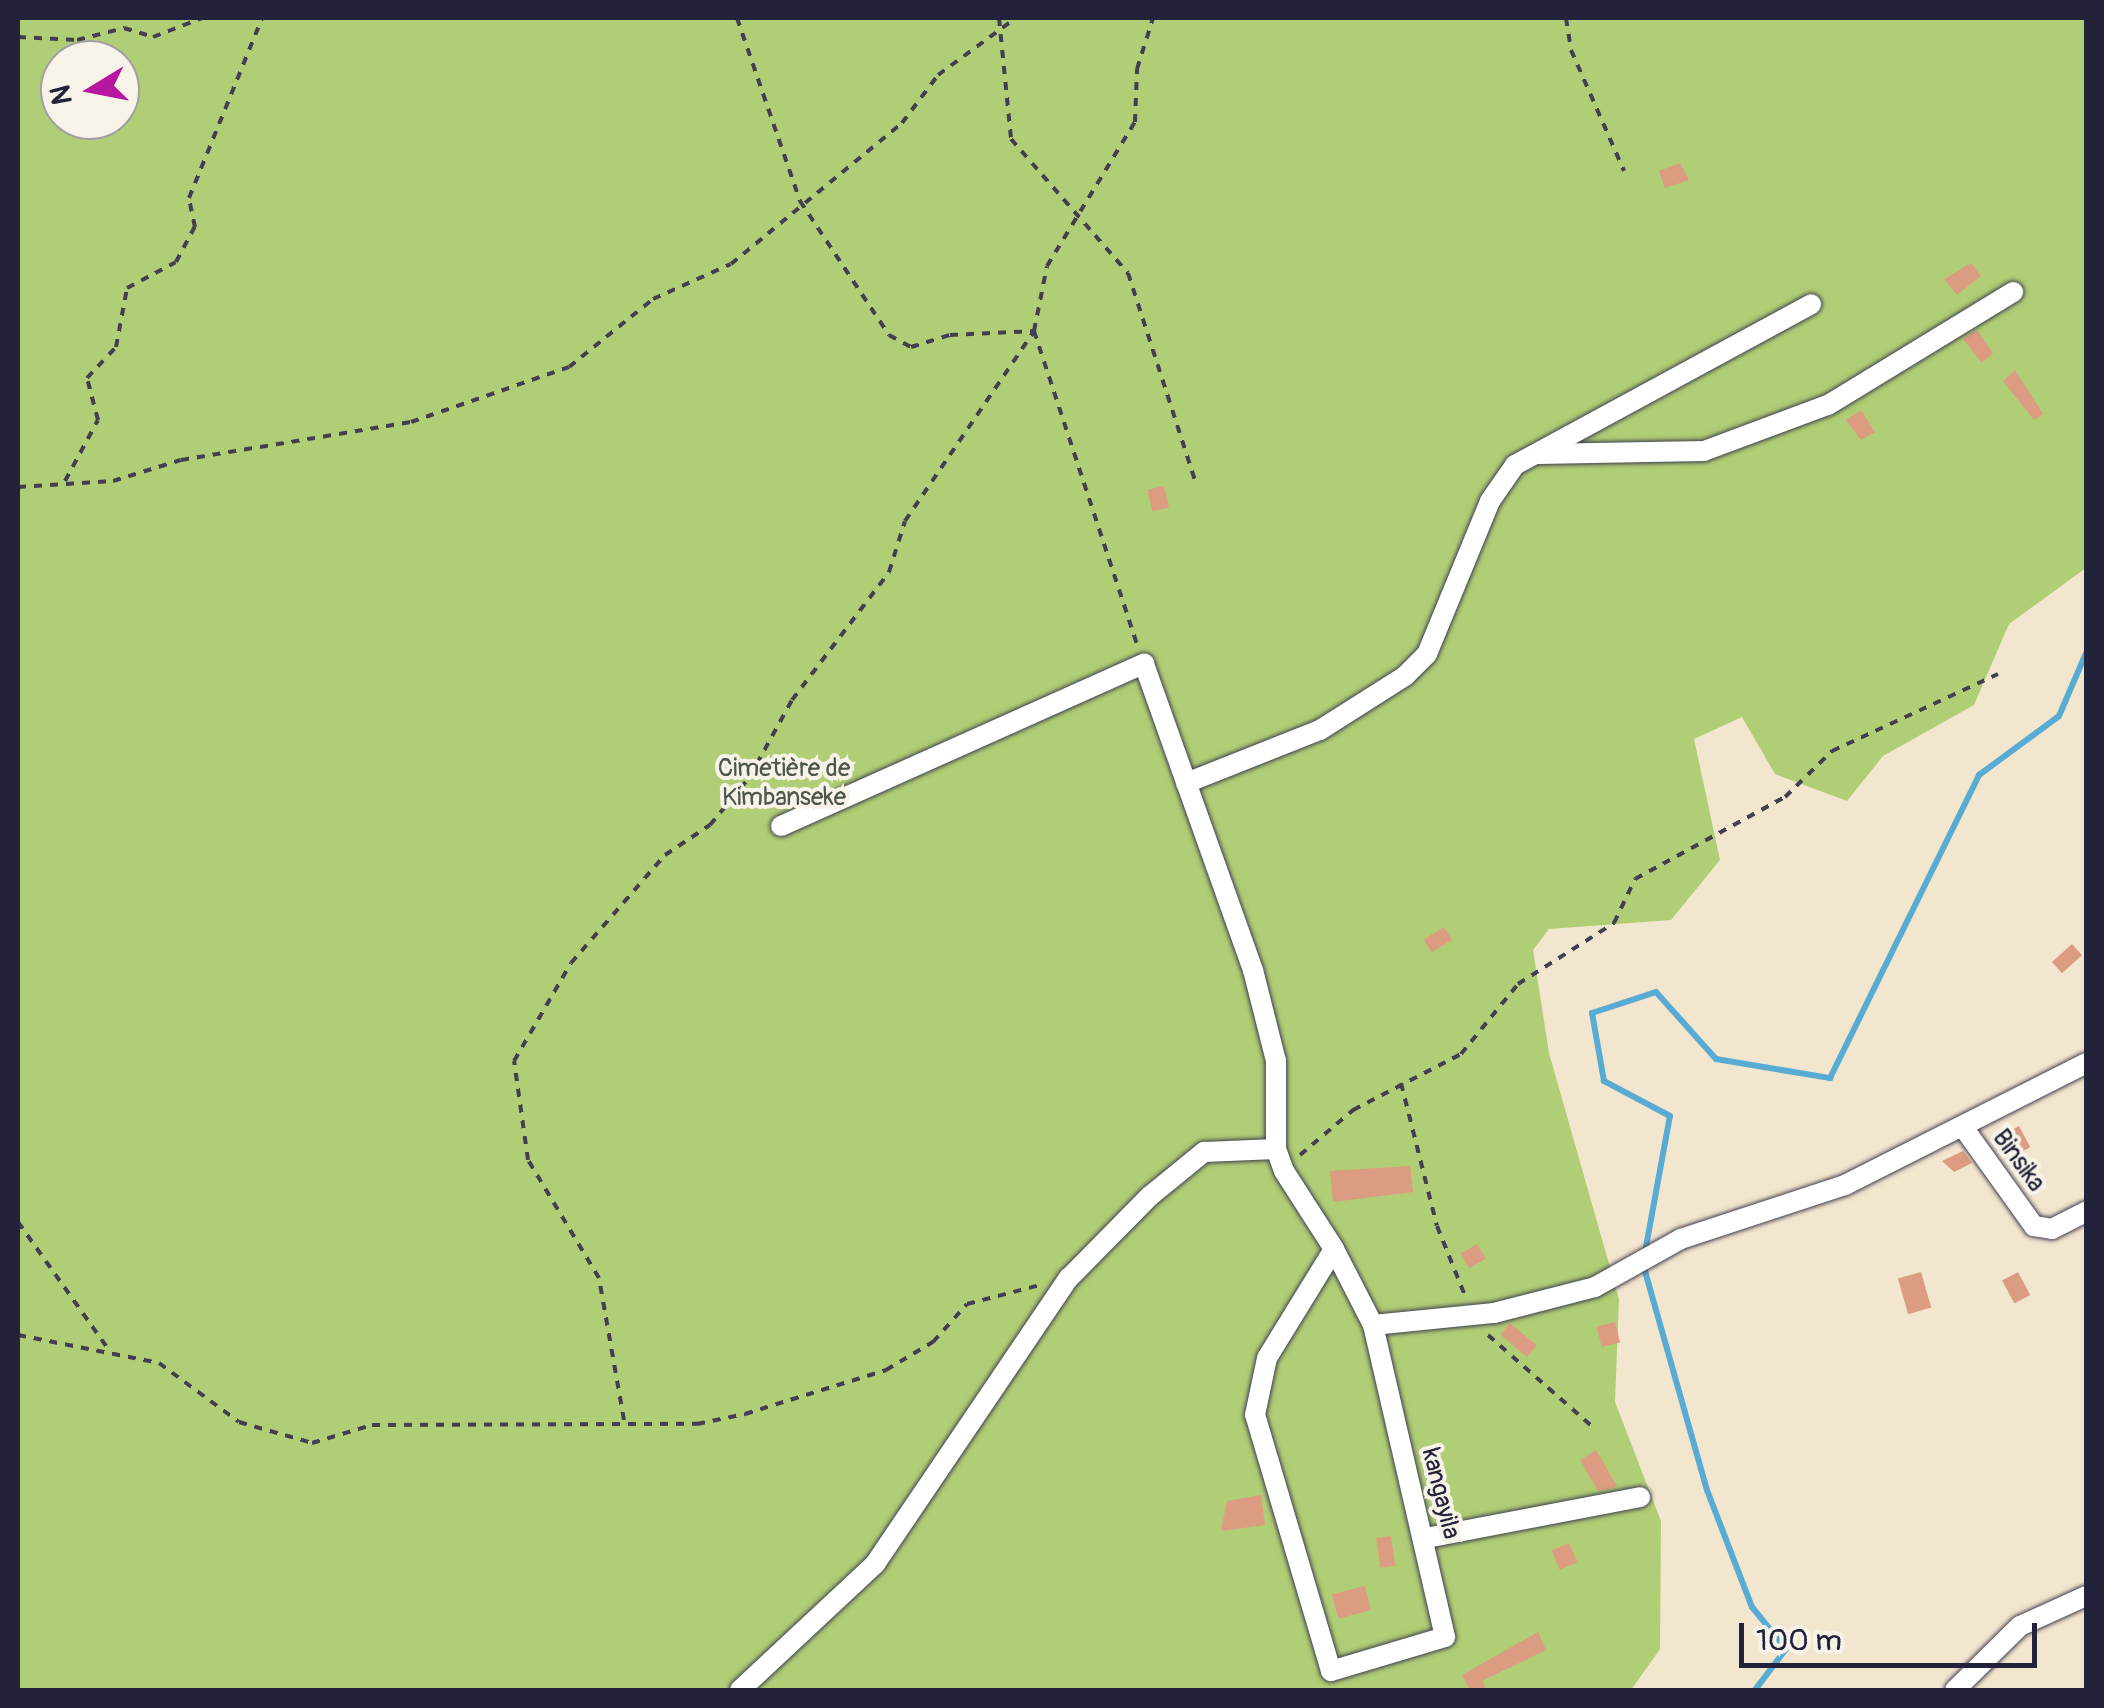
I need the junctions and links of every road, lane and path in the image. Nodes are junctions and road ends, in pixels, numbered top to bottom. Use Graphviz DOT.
graph roads {
  1 [pos="202,18"];
  2 [pos="262,18"];
  3 [pos="738,18"];
  4 [pos="999,18"];
  5 [pos="1016,18"];
  6 [pos="1153,18"];
  7 [pos="1566,18"];
  8 [pos="998,32"];
  9 [pos="18,37"];
  10 [pos="1624,170"];
  11 [pos="800,201"];
  12 [pos="1074,221"];
  13 [pos="2014,292"];
  14 [pos="1811,304"];
  15 [pos="1034,331"];
  16 [pos="1536,454"];
  17 [pos="1195,480"];
  18 [pos="64,482"];
  19 [pos="18,487"];
  20 [pos="1144,664"];
  21 [pos="1998,674"];
  22 [pos="1186,783"];
  23 [pos="781,826"];
  24 [pos="2086,1063"];
  25 [pos="1401,1083"];
  26 [pos="1963,1127"];
  27 [pos="1276,1149"];
  28 [pos="1284,1171"];
  29 [pos="2086,1212"];
  30 [pos="18,1222"];
  31 [pos="1334,1250"];
  32 [pos="1069,1278"];
  33 [pos="1470,1315"];
  34 [pos="1373,1325"];
  35 [pos="18,1334"];
  36 [pos="106,1346"];
  37 [pos="624,1420"];
  38 [pos="1594,1428"];
  39 [pos="1640,1497"];
  40 [pos="1426,1538"];
  41 [pos="2086,1596"];
  42 [pos="1961,1688"];
  43 [pos="740,1690"];
  1 -- 9 [label="path"];
  2 -- 18 [label="path"];
  3 -- 11 [label="path"];
  4 -- 8 [label="path"];
  5 -- 8 [label="path"];
  6 -- 12 [label="path"];
  7 -- 10 [label="path"];
  8 -- 11 [label="path"];
  8 -- 12 [label="path"];
  11 -- 15 [label="path"];
  11 -- 18 [label="path"];
  12 -- 15 [label="path"];
  12 -- 17 [label="path"];
  13 -- 16 [label="street"];
  14 -- 16 [label="street"];
  15 -- 20 [label="path"];
  15 -- 37 [label="path"];
  16 -- 22 [label="street"];
  18 -- 19 [label="path"];
  20 -- 22 [label="street, kangayila"];
  20 -- 23 [label="street"];
  21 -- 25 [label="path"];
  22 -- 27 [label="street, kangayila"];
  24 -- 26 [label="street"];
  25 -- 28 [label="path"];
  25 -- 33 [label="path"];
  26 -- 29 [label="street, Binsika"];
  26 -- 33 [label="street"];
  27 -- 28 [label="street, kangayila"];
  27 -- 32 [label="street"];
  28 -- 31 [label="street, kangayila"];
  30 -- 36 [label="path"];
  31 -- 34 [label="street, kangayila"];
  31 -- 40 [label="street, kangayila"];
  32 -- 37 [label="path"];
  32 -- 43 [label="street"];
  33 -- 34 [label="street"];
  33 -- 38 [label="path"];
  34 -- 40 [label="street, kangayila"];
  35 -- 36 [label="path"];
  36 -- 37 [label="path"];
  39 -- 40 [label="street"];
  41 -- 42 [label="street"];
}
